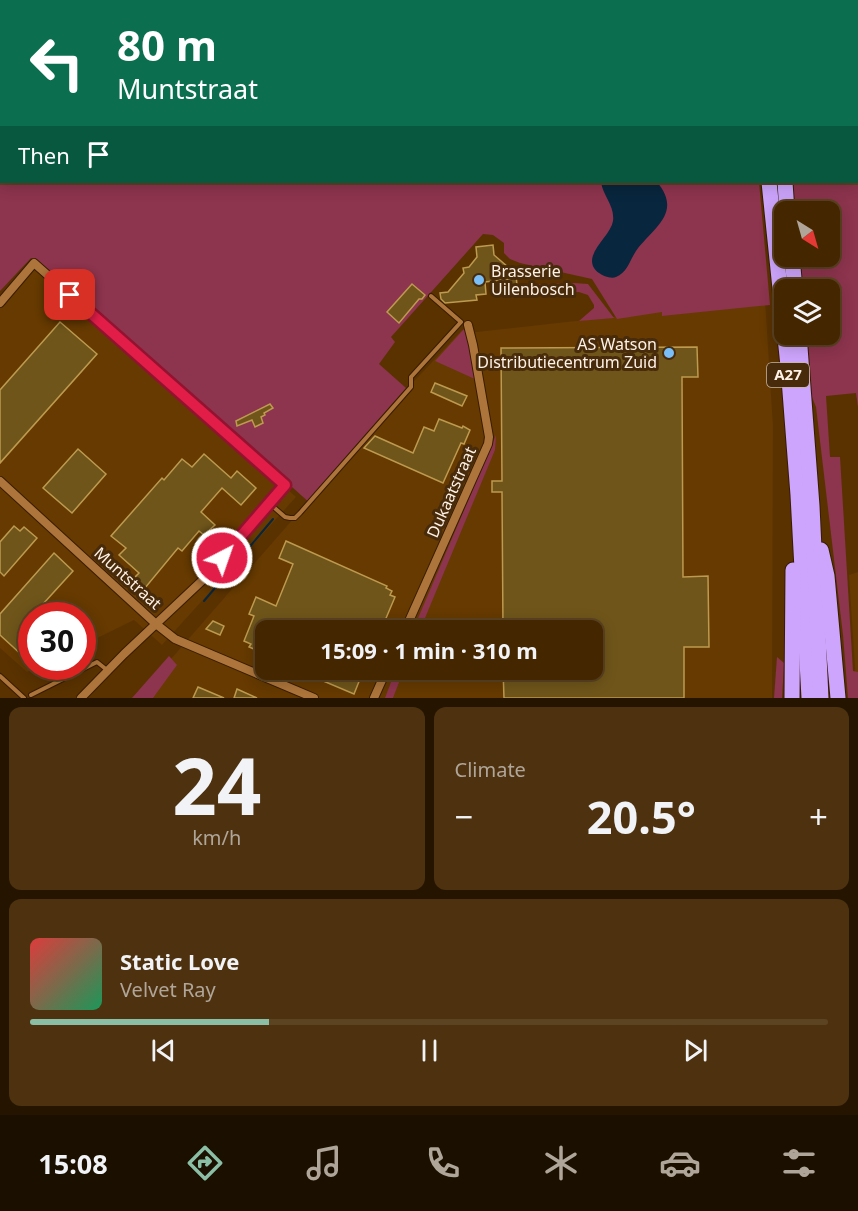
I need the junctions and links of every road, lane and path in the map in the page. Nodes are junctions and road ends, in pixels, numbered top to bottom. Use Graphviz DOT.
graph roads {
  1 [pos="769,183"];
  2 [pos="784,183"];
  3 [pos="787,201"];
  4 [pos="431,296"];
  5 [pos="0,303"];
  6 [pos="468,325"];
  7 [pos="800,345"];
  8 [pos="0,482"];
  9 [pos="798,495"];
  10 [pos="269,503"];
  11 [pos="812,506"];
  12 [pos="409,620"];
  13 [pos="156,624"];
  14 [pos="107,671"];
  15 [pos="0,676"];
  16 [pos="382,680"];
  17 [pos="31,695"];
  18 [pos="83,697"];
  19 [pos="24,698"];
  20 [pos="314,698"];
  21 [pos="374,698"];
  22 [pos="792,698"];
  23 [pos="809,698"];
  24 [pos="821,698"];
  25 [pos="838,698"];
  1 -- 9 [label="highway, A27"];
  2 -- 3 [label="highway"];
  4 -- 10 [label="lane"];
  5 -- 10 [label="street, Muntstraat"];
  6 -- 12 [label="street, Dukaatstraat"];
  7 -- 11 [label="highway, A27"];
  8 -- 13 [label="street, Muntstraat"];
  9 -- 22 [label="highway, A27"];
  9 -- 23 [label="highway, A27"];
  10 -- 13 [label="street, Muntstraat"];
  11 -- 24 [label="highway, A27"];
  11 -- 25 [label="highway, A27"];
  13 -- 14 [label="street"];
  13 -- 20 [label="street"];
  14 -- 17 [label="lane"];
  14 -- 18 [label="street"];
  15 -- 19 [label="lane"];
  16 -- 21 [label="street"];
}
